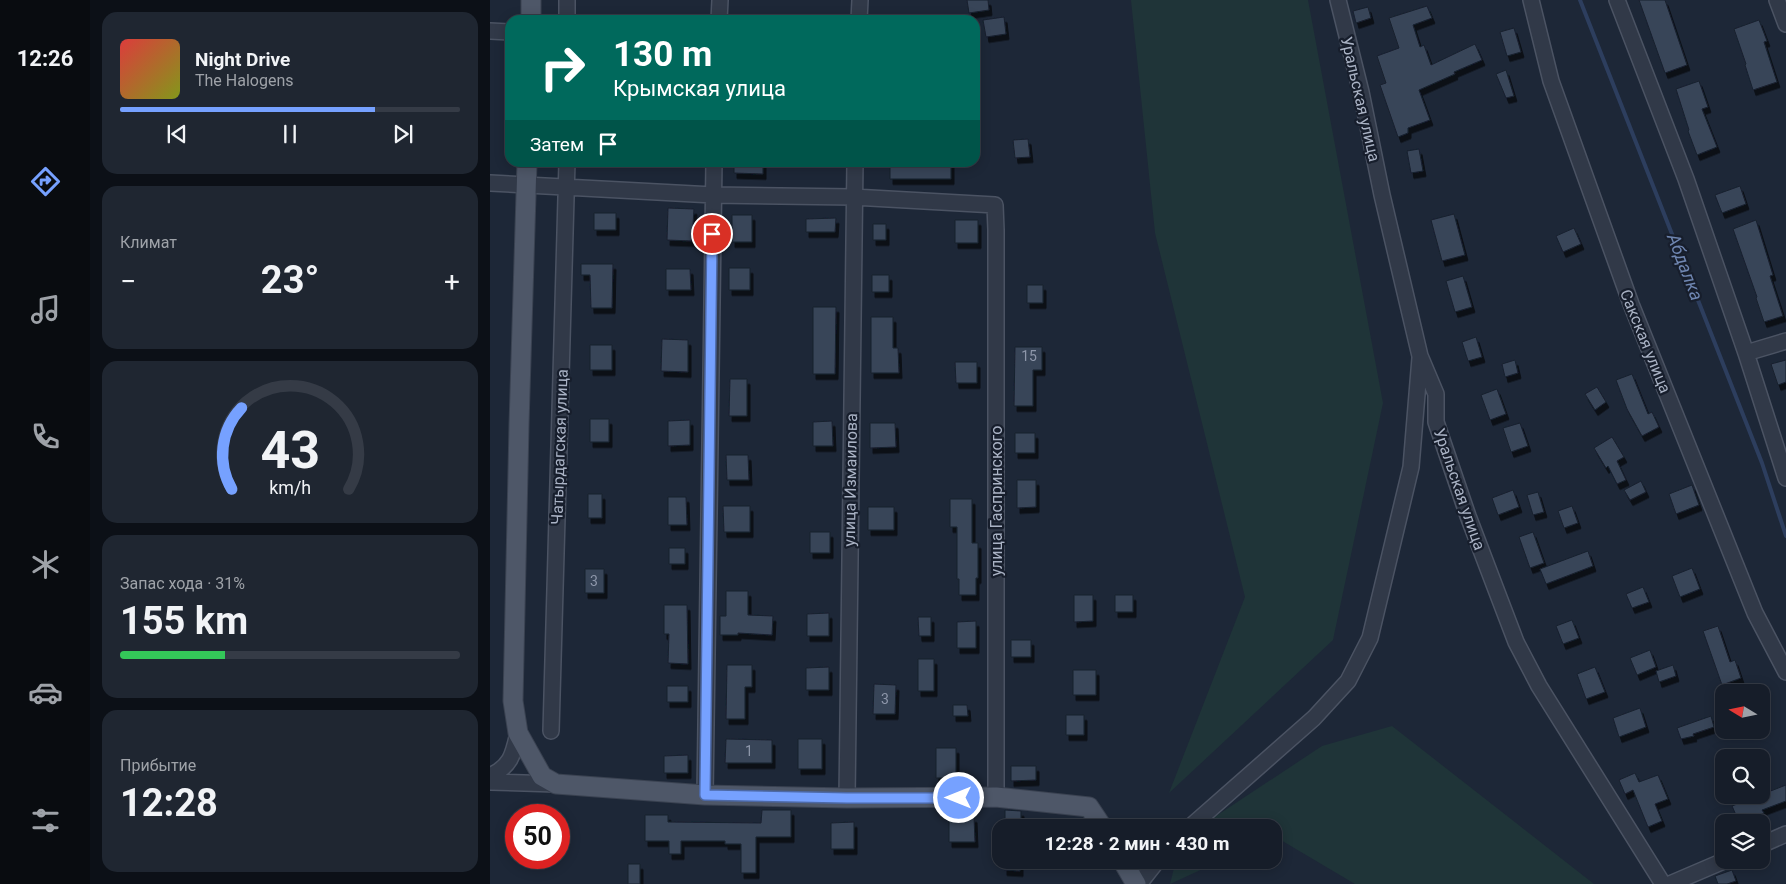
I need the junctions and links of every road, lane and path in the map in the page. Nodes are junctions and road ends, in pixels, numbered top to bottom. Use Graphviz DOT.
graph roads {
  1 [pos="531,0"];
  2 [pos="567,0"];
  3 [pos="720,0"];
  4 [pos="860,0"];
  5 [pos="1338,0"];
  6 [pos="1531,0"];
  7 [pos="1617,0"];
  8 [pos="1778,0"];
  9 [pos="531,15"];
  10 [pos="567,15"];
  11 [pos="719,15"];
  12 [pos="859,15"];
  13 [pos="1786,24"];
  14 [pos="490,31"];
  15 [pos="505,32"];
  16 [pos="527,167"];
  17 [pos="567,167"];
  18 [pos="714,167"];
  19 [pos="854,167"];
  20 [pos="490,182"];
  21 [pos="527,184"];
  22 [pos="567,186"];
  23 [pos="712,195"];
  24 [pos="854,197"];
  25 [pos="1786,340"];
  26 [pos="1746,353"];
  27 [pos="1420,356"];
  28 [pos="1786,478"];
  29 [pos="1786,672"];
  30 [pos="551,731"];
  31 [pos="518,733"];
  32 [pos="490,776"];
  33 [pos="549,780"];
  34 [pos="490,782"];
  35 [pos="705,795"];
  36 [pos="996,797"];
  37 [pos="847,798"];
  38 [pos="1097,819"];
  39 [pos="1199,819"];
  40 [pos="1786,834"];
  41 [pos="1770,841"];
  42 [pos="1715,865"];
  43 [pos="1128,869"];
  44 [pos="1150,869"];
  45 [pos="1138,884"];
  46 [pos="1664,884"];
  47 [pos="1670,884"];
  1 -- 9 [label="main road"];
  2 -- 10 [label="street"];
  3 -- 11 [label="street"];
  4 -- 12 [label="street"];
  5 -- 27 [label="street, Уральская улица"];
  6 -- 29 [label="street, Сакская улица"];
  7 -- 26 [label="street"];
  8 -- 13 [label="street"];
  14 -- 15 [label="street"];
  16 -- 21 [label="main road"];
  17 -- 22 [label="street, Чатырдагская улица"];
  18 -- 23 [label="street"];
  19 -- 24 [label="street, улица Измаилова"];
  20 -- 21 [label="street"];
  21 -- 22 [label="street"];
  21 -- 31 [label="main road"];
  22 -- 23 [label="street"];
  22 -- 30 [label="street, Чатырдагская улица"];
  23 -- 24 [label="street"];
  23 -- 35 [label="street"];
  24 -- 36 [label="street, улица Гаспринского"];
  24 -- 37 [label="street, улица Измаилова"];
  25 -- 26 [label="street"];
  26 -- 28 [label="street"];
  27 -- 39 [label="street"];
  27 -- 46 [label="street, Уральская улица"];
  31 -- 32 [label="street"];
  31 -- 33 [label="main road"];
  33 -- 34 [label="street"];
  33 -- 35 [label="main road"];
  35 -- 37 [label="main road"];
  36 -- 37 [label="main road"];
  36 -- 38 [label="main road"];
  40 -- 41 [label="street"];
  42 -- 47 [label="street"];
  43 -- 45 [label="main road"];
  44 -- 45 [label="street"];
}
